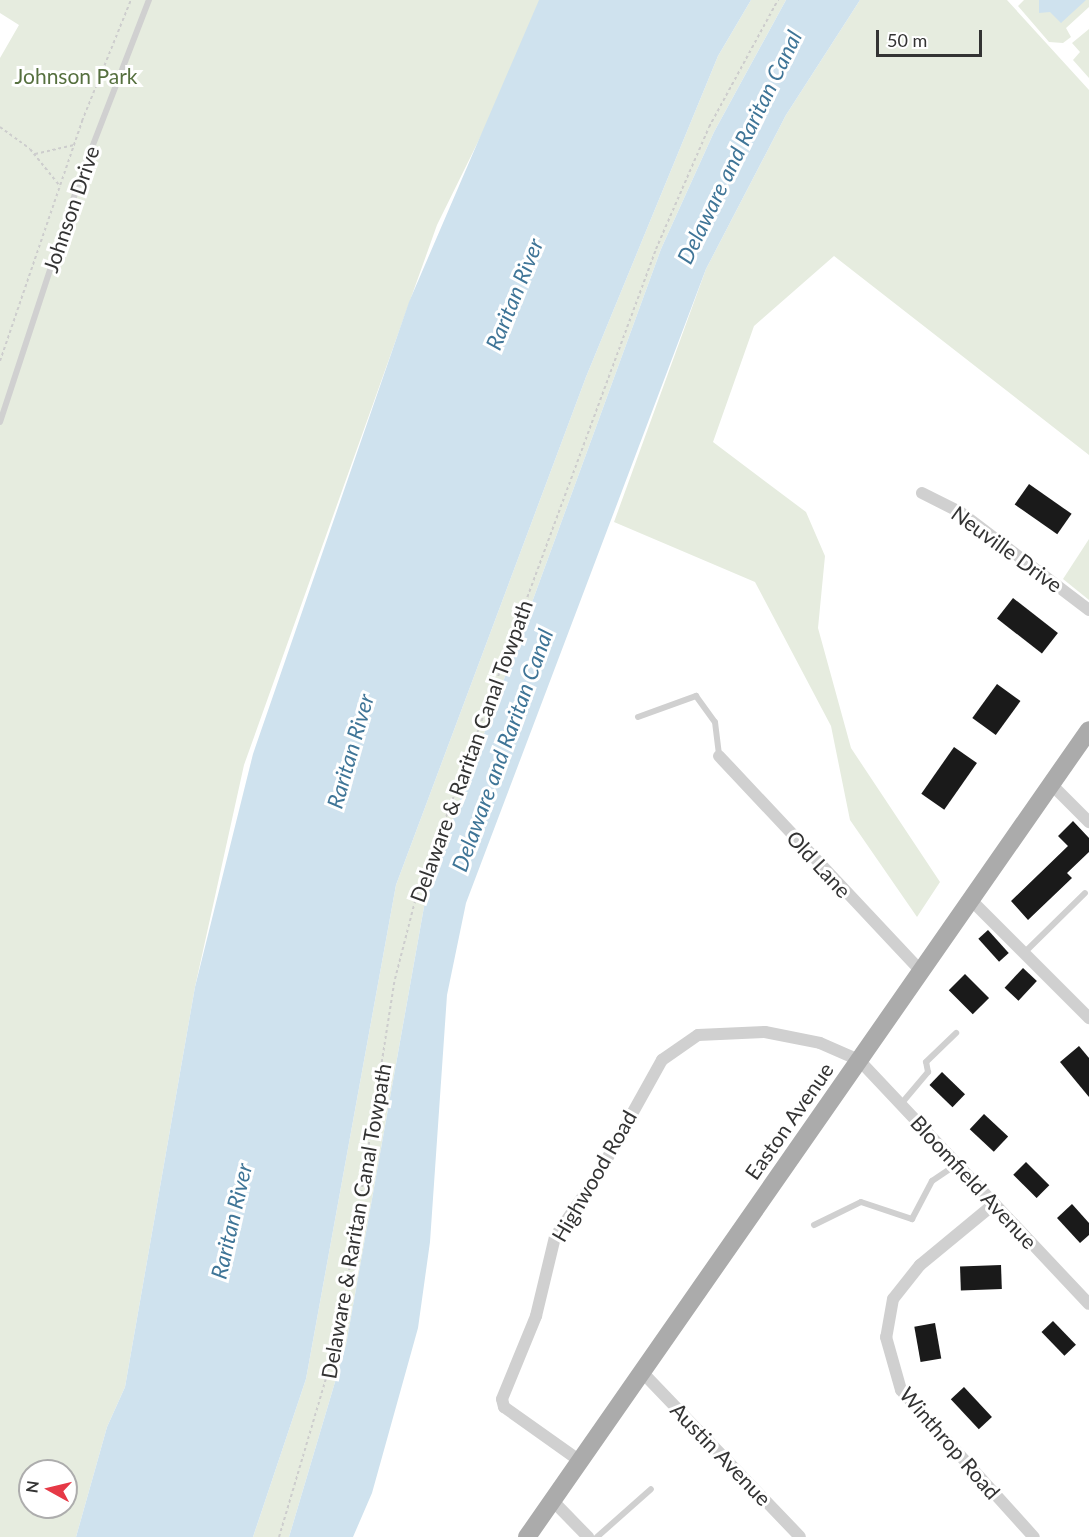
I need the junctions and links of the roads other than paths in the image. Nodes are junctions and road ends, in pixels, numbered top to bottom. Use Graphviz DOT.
graph roads {
  1 [pos="149,0"];
  2 [pos="0,422"];
  3 [pos="922,493"];
  4 [pos="1089,610"];
  5 [pos="638,717"];
  6 [pos="1089,730"];
  7 [pos="719,756"];
  8 [pos="1051,784"];
  9 [pos="1089,822"];
  10 [pos="1085,893"];
  11 [pos="969,898"];
  12 [pos="1025,952"];
  13 [pos="921,971"];
  14 [pos="1089,1018"];
  15 [pos="956,1033"];
  16 [pos="859,1060"];
  17 [pos="901,1104"];
  18 [pos="957,1164"];
  19 [pos="994,1204"];
  20 [pos="814,1225"];
  21 [pos="1089,1305"];
  22 [pos="642,1372"];
  23 [pos="580,1461"];
  24 [pos="651,1489"];
  25 [pos="552,1500"];
  26 [pos="527,1537"];
  27 [pos="588,1537"];
  28 [pos="597,1537"];
  29 [pos="800,1537"];
  30 [pos="1034,1537"];
  1 -- 2 [label="lane, Johnson Drive"];
  3 -- 4 [label="street, Neuville Drive"];
  5 -- 7 [label="lane"];
  6 -- 8 [label="main road, Easton Avenue"];
  7 -- 13 [label="street, Old Lane"];
  8 -- 9 [label="street"];
  8 -- 11 [label="main road, Easton Avenue"];
  10 -- 12 [label="lane"];
  11 -- 12 [label="street"];
  11 -- 13 [label="main road, Easton Avenue"];
  12 -- 14 [label="street"];
  13 -- 16 [label="main road, Easton Avenue"];
  15 -- 17 [label="lane"];
  16 -- 17 [label="street, Bloomfield Avenue"];
  16 -- 22 [label="main road, Easton Avenue"];
  16 -- 23 [label="street, Highwood Road"];
  17 -- 18 [label="street, Bloomfield Avenue"];
  18 -- 19 [label="street, Bloomfield Avenue"];
  18 -- 20 [label="lane"];
  19 -- 21 [label="street, Bloomfield Avenue"];
  19 -- 30 [label="street, Winthrop Road"];
  22 -- 23 [label="main road, Easton Avenue"];
  22 -- 29 [label="street, Austin Avenue"];
  23 -- 25 [label="main road, Easton Avenue"];
  24 -- 28 [label="lane"];
  25 -- 26 [label="main road, Easton Avenue"];
  25 -- 27 [label="street"];
}
